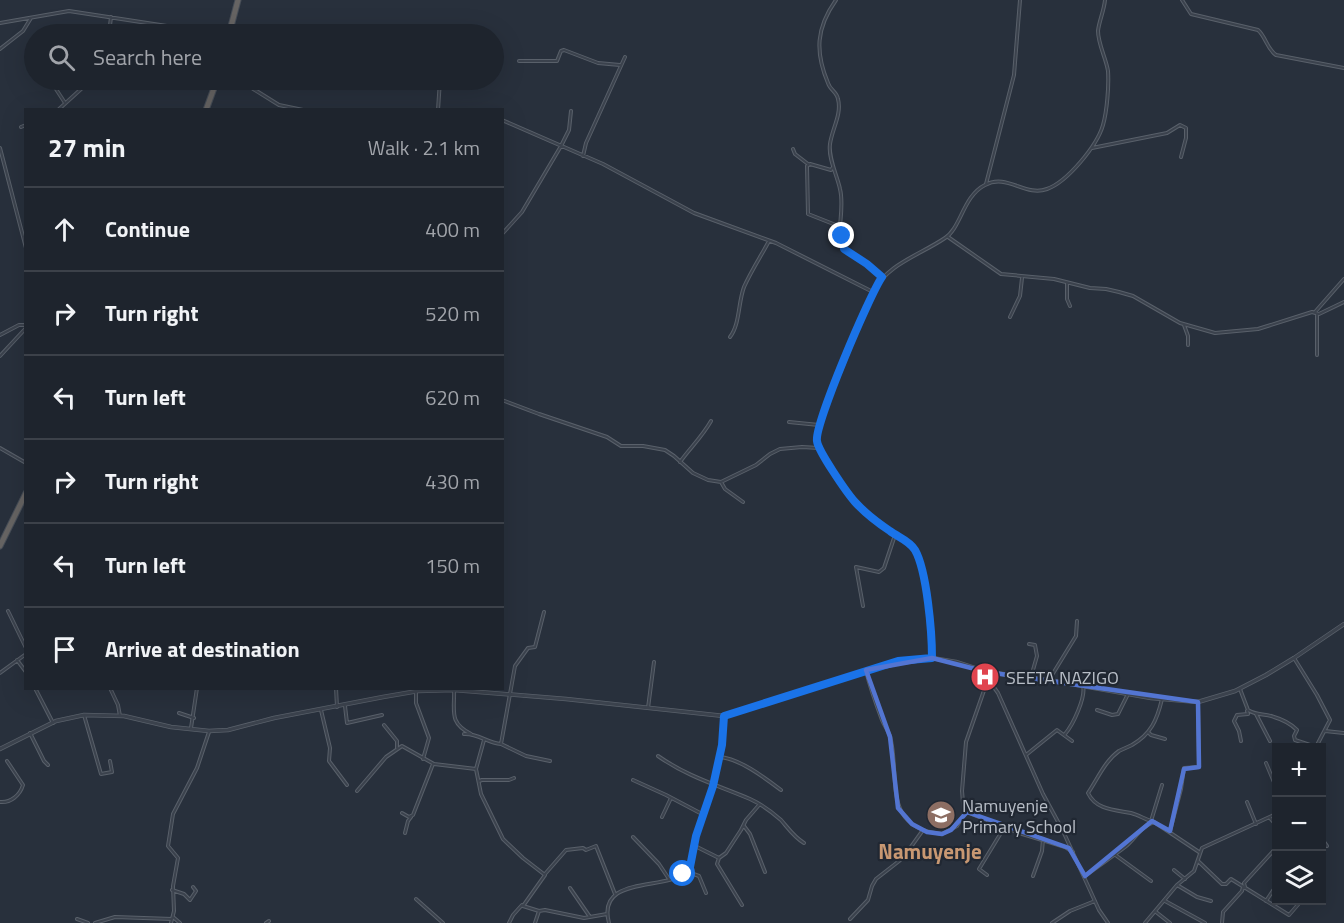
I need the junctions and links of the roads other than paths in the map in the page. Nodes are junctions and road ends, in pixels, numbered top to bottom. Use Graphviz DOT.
graph roads {
  1 [pos="238,0"];
  2 [pos="836,0"];
  3 [pos="1020,0"];
  4 [pos="1105,0"];
  5 [pos="1182,0"];
  6 [pos="111,17"];
  7 [pos="31,18"];
  8 [pos="0,23"];
  9 [pos="27,24"];
  10 [pos="110,24"];
  11 [pos="155,24"];
  12 [pos="232,24"];
  13 [pos="24,29"];
  14 [pos="0,49"];
  15 [pos="625,57"];
  16 [pos="519,61"];
  17 [pos="620,65"];
  18 [pos="1344,68"];
  19 [pos="57,90"];
  20 [pos="80,90"];
  21 [pos="213,90"];
  22 [pos="255,90"];
  23 [pos="439,90"];
  24 [pos="65,103"];
  25 [pos="60,108"];
  26 [pos="207,108"];
  27 [pos="293,108"];
  28 [pos="438,108"];
  29 [pos="571,111"];
  30 [pos="504,121"];
  31 [pos="24,126"];
  32 [pos="21,127"];
  33 [pos="1095,141"];
  34 [pos="561,146"];
  35 [pos="1104,146"];
  36 [pos="0,148"];
  37 [pos="1090,148"];
  38 [pos="793,149"];
  39 [pos="583,156"];
  40 [pos="1181,158"];
  41 [pos="808,164"];
  42 [pos="833,167"];
  43 [pos="986,184"];
  44 [pos="840,226"];
  45 [pos="504,232"];
  46 [pos="948,237"];
  47 [pos="24,240"];
  48 [pos="769,241"];
  49 [pos="882,277"];
  50 [pos="1022,278"];
  51 [pos="1344,279"];
  52 [pos="1068,282"];
  53 [pos="873,292"];
  54 [pos="1344,302"];
  55 [pos="1070,306"];
  56 [pos="1316,313"];
  57 [pos="1010,317"];
  58 [pos="24,325"];
  59 [pos="1184,325"];
  60 [pos="24,326"];
  61 [pos="0,335"];
  62 [pos="730,337"];
  63 [pos="1188,345"];
  64 [pos="1317,355"];
  65 [pos="0,356"];
  66 [pos="504,401"];
  67 [pos="711,421"];
  68 [pos="789,423"];
  69 [pos="819,424"];
  70 [pos="0,448"];
  71 [pos="819,448"];
  72 [pos="24,462"];
  73 [pos="680,462"];
  74 [pos="721,482"];
  75 [pos="24,497"];
  76 [pos="743,502"];
  77 [pos="895,534"];
  78 [pos="0,546"];
  79 [pos="863,606"];
  80 [pos="8,611"];
  81 [pos="544,612"];
  82 [pos="1077,621"];
  83 [pos="1344,624"];
  84 [pos="24,644"];
  85 [pos="1029,644"];
  86 [pos="24,655"];
  87 [pos="932,658"];
  88 [pos="1294,658"];
  89 [pos="17,660"];
  90 [pos="654,662"];
  91 [pos="24,669"];
  92 [pos="866,670"];
  93 [pos="987,672"];
  94 [pos="0,673"];
  95 [pos="1031,677"];
  96 [pos="988,679"];
  97 [pos="1049,680"];
  98 [pos="1083,686"];
  99 [pos="1240,689"];
  100 [pos="36,690"];
  101 [pos="111,690"];
  102 [pos="197,690"];
  103 [pos="336,690"];
  104 [pos="415,690"];
  105 [pos="454,690"];
  106 [pos="465,690"];
  107 [pos="509,694"];
  108 [pos="1128,694"];
  109 [pos="1162,699"];
  110 [pos="1198,702"];
  111 [pos="345,706"];
  112 [pos="337,708"];
  113 [pos="648,708"];
  114 [pos="1246,708"];
  115 [pos="321,710"];
  116 [pos="1097,710"];
  117 [pos="179,713"];
  118 [pos="1256,714"];
  119 [pos="84,715"];
  120 [pos="120,716"];
  121 [pos="382,716"];
  122 [pos="724,716"];
  123 [pos="194,718"];
  124 [pos="53,723"];
  125 [pos="384,725"];
  126 [pos="191,729"];
  127 [pos="209,731"];
  128 [pos="1325,731"];
  129 [pos="30,733"];
  130 [pos="1149,733"];
  131 [pos="1344,733"];
  132 [pos="464,734"];
  133 [pos="471,734"];
  134 [pos="1065,734"];
  135 [pos="484,739"];
  136 [pos="1164,739"];
  137 [pos="1072,741"];
  138 [pos="1241,741"];
  139 [pos="1270,741"];
  140 [pos="1304,743"];
  141 [pos="1318,743"];
  142 [pos="501,744"];
  143 [pos="0,748"];
  144 [pos="397,748"];
  145 [pos="1026,755"];
  146 [pos="658,756"];
  147 [pos="719,757"];
  148 [pos="423,759"];
  149 [pos="8,761"];
  150 [pos="110,761"];
  151 [pos="550,761"];
  152 [pos="1266,763"];
  153 [pos="433,764"];
  154 [pos="48,765"];
  155 [pos="476,769"];
  156 [pos="1272,777"];
  157 [pos="514,778"];
  158 [pos="633,780"];
  159 [pos="479,781"];
  160 [pos="1162,784"];
  161 [pos="346,785"];
  162 [pos="713,786"];
  163 [pos="781,790"];
  164 [pos="357,791"];
  165 [pos="671,798"];
  166 [pos="0,802"];
  167 [pos="1247,802"];
  168 [pos="759,805"];
  169 [pos="964,811"];
  170 [pos="402,813"];
  171 [pos="702,814"];
  172 [pos="411,817"];
  173 [pos="662,817"];
  174 [pos="1270,818"];
  175 [pos="1272,820"];
  176 [pos="1152,822"];
  177 [pos="1257,824"];
  178 [pos="744,826"];
  179 [pos="1004,828"];
  180 [pos="923,830"];
  181 [pos="1170,831"];
  182 [pos="405,833"];
  183 [pos="633,837"];
  184 [pos="1043,839"];
  185 [pos="804,843"];
  186 [pos="694,846"];
  187 [pos="1273,851"];
  188 [pos="1074,852"];
  189 [pos="1200,852"];
  190 [pos="1114,854"];
  191 [pos="719,858"];
  192 [pos="1198,861"];
  193 [pos="1174,870"];
  194 [pos="688,872"];
  195 [pos="765,872"];
  196 [pos="545,874"];
  197 [pos="987,875"];
  198 [pos="1033,876"];
  199 [pos="1085,876"];
  200 [pos="669,879"];
  201 [pos="1185,879"];
  202 [pos="1150,881"];
  203 [pos="1177,885"];
  204 [pos="193,887"];
  205 [pos="1244,887"];
  206 [pos="570,888"];
  207 [pos="172,890"];
  208 [pos="1272,892"];
  209 [pos="706,893"];
  210 [pos="615,894"];
  211 [pos="416,899"];
  212 [pos="1095,901"];
  213 [pos="1165,901"];
  214 [pos="1211,901"];
  215 [pos="1266,901"];
  216 [pos="522,905"];
  217 [pos="742,905"];
  218 [pos="1272,905"];
  219 [pos="1273,905"];
  220 [pos="1298,905"];
  221 [pos="539,911"];
  222 [pos="1156,912"];
  223 [pos="607,914"];
  224 [pos="590,917"];
  225 [pos="77,919"];
  226 [pos="850,919"];
  227 [pos="171,920"];
  228 [pos="87,923"];
  229 [pos="95,923"];
  230 [pos="180,923"];
  231 [pos="442,923"];
  232 [pos="509,923"];
  233 [pos="535,923"];
  234 [pos="609,923"];
  235 [pos="1052,923"];
  236 [pos="1108,923"];
  237 [pos="1145,923"];
  238 [pos="1170,923"];
  239 [pos="1205,923"];
  240 [pos="1222,923"];
  1 -- 12 [label="highway"];
  2 -- 42 [label="street"];
  3 -- 43 [label="street"];
  4 -- 33 [label="street"];
  5 -- 18 [label="street"];
  6 -- 7 [label="street"];
  6 -- 10 [label="street"];
  6 -- 11 [label="street"];
  7 -- 8 [label="street"];
  7 -- 9 [label="street"];
  13 -- 14 [label="street"];
  15 -- 17 [label="street"];
  16 -- 17 [label="street"];
  17 -- 39 [label="street"];
  19 -- 24 [label="street"];
  20 -- 24 [label="street"];
  21 -- 26 [label="highway"];
  22 -- 27 [label="street"];
  23 -- 28 [label="street"];
  24 -- 25 [label="street"];
  29 -- 34 [label="street"];
  30 -- 34 [label="street"];
  31 -- 32 [label="street"];
  33 -- 35 [label="street"];
  33 -- 37 [label="street"];
  34 -- 39 [label="street"];
  34 -- 45 [label="street"];
  35 -- 37 [label="street"];
  35 -- 40 [label="street"];
  36 -- 47 [label="street"];
  37 -- 43 [label="street"];
  38 -- 41 [label="street"];
  39 -- 48 [label="street"];
  41 -- 42 [label="street"];
  41 -- 44 [label="street"];
  42 -- 44 [label="street"];
  43 -- 46 [label="street"];
  44 -- 49 [label="street"];
  46 -- 49 [label="street"];
  46 -- 50 [label="street"];
  48 -- 53 [label="street"];
  48 -- 62 [label="street"];
  49 -- 53 [label="street"];
  50 -- 52 [label="street"];
  50 -- 57 [label="street"];
  51 -- 56 [label="street"];
  52 -- 55 [label="street"];
  52 -- 59 [label="street"];
  53 -- 69 [label="street"];
  54 -- 56 [label="street"];
  56 -- 59 [label="street"];
  56 -- 64 [label="street"];
  58 -- 61 [label="street"];
  59 -- 63 [label="street"];
  60 -- 65 [label="street"];
  66 -- 73 [label="street"];
  67 -- 73 [label="street"];
  68 -- 69 [label="street"];
  69 -- 71 [label="street"];
  70 -- 72 [label="street"];
  71 -- 74 [label="street"];
  71 -- 77 [label="street"];
  73 -- 74 [label="street"];
  74 -- 76 [label="street"];
  75 -- 78 [label="highway"];
  77 -- 79 [label="street"];
  77 -- 87 [label="street"];
  80 -- 84 [label="street"];
  81 -- 107 [label="street"];
  82 -- 97 [label="street"];
  83 -- 88 [label="street"];
  85 -- 95 [label="street"];
  86 -- 89 [label="street"];
  87 -- 92 [label="street"];
  87 -- 93 [label="street"];
  88 -- 99 [label="street"];
  88 -- 128 [label="street"];
  89 -- 91 [label="street"];
  89 -- 94 [label="street"];
  90 -- 113 [label="street"];
  92 -- 122 [label="street"];
  92 -- 180 [label="street"];
  93 -- 95 [label="street"];
  93 -- 96 [label="street"];
  95 -- 97 [label="street"];
  96 -- 145 [label="street"];
  96 -- 169 [label="street"];
  97 -- 98 [label="street"];
  98 -- 108 [label="street"];
  98 -- 134 [label="street"];
  99 -- 110 [label="street"];
  99 -- 114 [label="street"];
  100 -- 124 [label="street"];
  101 -- 120 [label="street"];
  102 -- 123 [label="street"];
  103 -- 112 [label="street"];
  104 -- 111 [label="street"];
  104 -- 148 [label="street"];
  105 -- 133 [label="street"];
  106 -- 107 [label="street"];
  107 -- 113 [label="street"];
  107 -- 142 [label="street"];
  108 -- 109 [label="street"];
  108 -- 116 [label="street"];
  109 -- 110 [label="street"];
  109 -- 130 [label="street"];
  110 -- 181 [label="street"];
  111 -- 112 [label="street"];
  111 -- 121 [label="street"];
  112 -- 115 [label="street"];
  113 -- 122 [label="street"];
  114 -- 118 [label="street"];
  114 -- 138 [label="street"];
  115 -- 127 [label="street"];
  115 -- 161 [label="street"];
  117 -- 123 [label="street"];
  118 -- 139 [label="street"];
  118 -- 140 [label="street"];
  119 -- 120 [label="street"];
  119 -- 124 [label="street"];
  119 -- 150 [label="street"];
  120 -- 126 [label="street"];
  122 -- 147 [label="street"];
  123 -- 126 [label="street"];
  124 -- 129 [label="street"];
  125 -- 144 [label="street"];
  126 -- 127 [label="street"];
  127 -- 207 [label="street"];
  128 -- 131 [label="street"];
  128 -- 141 [label="street"];
  129 -- 143 [label="street"];
  129 -- 154 [label="street"];
  130 -- 136 [label="street"];
  130 -- 176 [label="street"];
  132 -- 133 [label="street"];
  133 -- 135 [label="street"];
  134 -- 137 [label="street"];
  134 -- 145 [label="street"];
  135 -- 142 [label="street"];
  135 -- 155 [label="street"];
  142 -- 151 [label="street"];
  144 -- 148 [label="street"];
  144 -- 164 [label="street"];
  145 -- 188 [label="street"];
  146 -- 162 [label="street"];
  147 -- 162 [label="street"];
  147 -- 163 [label="street"];
  148 -- 153 [label="street"];
  149 -- 166 [label="street"];
  152 -- 156 [label="street"];
  153 -- 155 [label="street"];
  153 -- 172 [label="street"];
  155 -- 159 [label="street"];
  157 -- 159 [label="street"];
  158 -- 165 [label="street"];
  159 -- 196 [label="street"];
  160 -- 176 [label="street"];
  162 -- 168 [label="street"];
  162 -- 171 [label="street"];
  165 -- 171 [label="street"];
  165 -- 173 [label="street"];
  167 -- 177 [label="street"];
  168 -- 178 [label="street"];
  168 -- 185 [label="street"];
  169 -- 179 [label="street"];
  169 -- 180 [label="street"];
  170 -- 172 [label="street"];
  171 -- 186 [label="street"];
  172 -- 182 [label="street"];
  174 -- 175 [label="street"];
  174 -- 177 [label="street"];
  176 -- 181 [label="street"];
  176 -- 190 [label="street"];
  177 -- 189 [label="street"];
  178 -- 191 [label="street"];
  178 -- 195 [label="street"];
  179 -- 184 [label="street"];
  179 -- 197 [label="street"];
  180 -- 226 [label="street"];
  181 -- 189 [label="street"];
  183 -- 200 [label="street"];
  184 -- 188 [label="street"];
  184 -- 198 [label="street"];
  186 -- 191 [label="street"];
  186 -- 194 [label="street"];
  187 -- 205 [label="street"];
  188 -- 199 [label="street"];
  189 -- 192 [label="street"];
  190 -- 199 [label="street"];
  190 -- 202 [label="street"];
  191 -- 217 [label="street"];
  192 -- 201 [label="street"];
  192 -- 205 [label="street"];
  193 -- 201 [label="street"];
  194 -- 200 [label="street"];
  194 -- 209 [label="street"];
  196 -- 210 [label="street"];
  196 -- 216 [label="street"];
  199 -- 212 [label="street"];
  200 -- 210 [label="street"];
  201 -- 203 [label="street"];
  203 -- 213 [label="street"];
  203 -- 214 [label="street"];
  204 -- 207 [label="street"];
  205 -- 215 [label="street"];
  205 -- 240 [label="street"];
  206 -- 224 [label="street"];
  207 -- 227 [label="street"];
  208 -- 215 [label="street"];
  210 -- 223 [label="street"];
  211 -- 231 [label="street"];
  212 -- 235 [label="street"];
  212 -- 236 [label="street"];
  213 -- 222 [label="street"];
  213 -- 239 [label="street"];
  215 -- 218 [label="street"];
  216 -- 221 [label="street"];
  216 -- 232 [label="street"];
  219 -- 220 [label="street"];
  221 -- 224 [label="street"];
  221 -- 233 [label="street"];
  222 -- 237 [label="street"];
  222 -- 238 [label="street"];
  223 -- 224 [label="street"];
  223 -- 234 [label="street"];
  225 -- 228 [label="street"];
  227 -- 229 [label="street"];
  227 -- 230 [label="street"];
}
